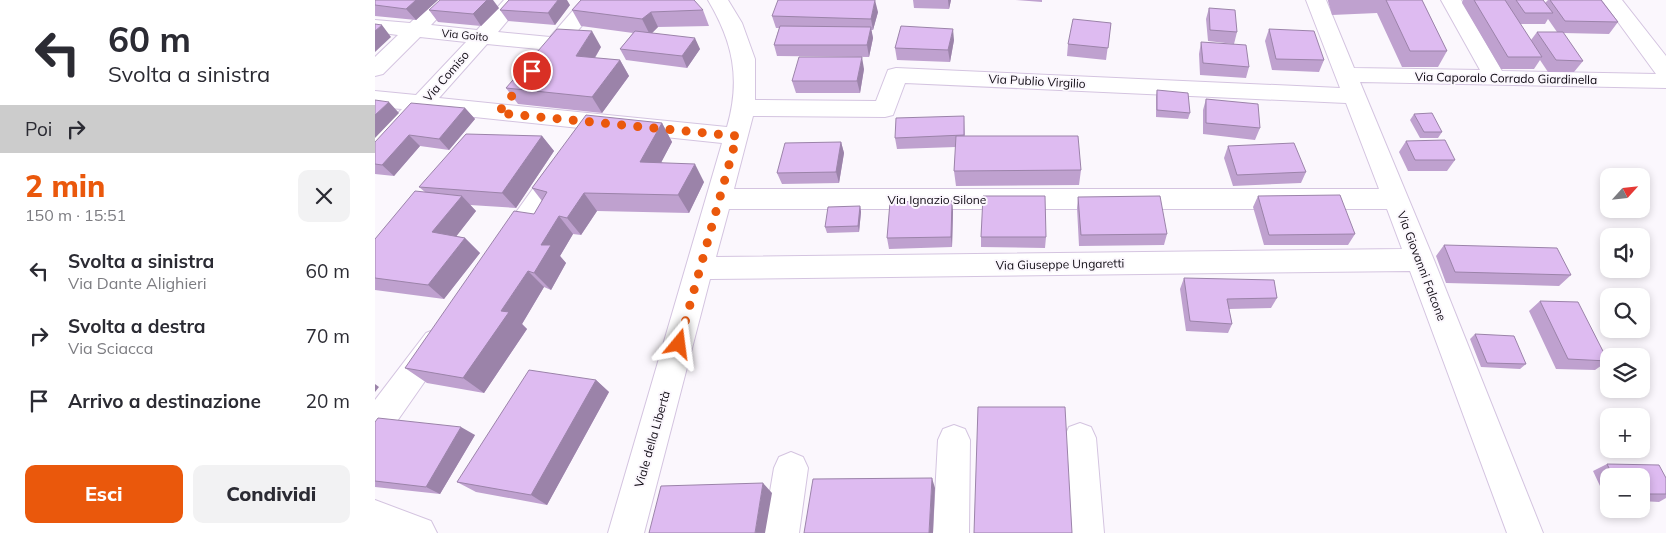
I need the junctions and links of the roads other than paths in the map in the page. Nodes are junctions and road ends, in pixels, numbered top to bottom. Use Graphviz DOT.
graph roads {
  1 [pos="445,0"];
  2 [pos="515,0"];
  3 [pos="593,0"];
  4 [pos="718,0"];
  5 [pos="1316,0"];
  6 [pos="1451,0"];
  7 [pos="1600,0"];
  8 [pos="1612,0"];
  9 [pos="375,26"];
  10 [pos="413,30"];
  11 [pos="480,36"];
  12 [pos="555,44"];
  13 [pos="375,68"];
  14 [pos="1666,71"];
  15 [pos="1495,78"];
  16 [pos="1666,81"];
  17 [pos="1351,86"];
  18 [pos="375,99"];
  19 [pos="420,105"];
  20 [pos="744,108"];
  21 [pos="498,113"];
  22 [pos="595,122"];
  23 [pos="479,135"];
  24 [pos="737,136"];
  25 [pos="375,151"];
  26 [pos="719,199"];
  27 [pos="1396,199"];
  28 [pos="1420,260"];
  29 [pos="491,266"];
  30 [pos="700,268"];
  31 [pos="450,322"];
  32 [pos="375,426"];
  33 [pos="1080,438"];
  34 [pos="954,440"];
  35 [pos="791,468"];
  36 [pos="375,516"];
  37 [pos="419,533"];
  38 [pos="626,533"];
  39 [pos="781,533"];
  40 [pos="951,533"];
  41 [pos="1086,533"];
  42 [pos="1525,533"];
  1 -- 10 [label="street"];
  2 -- 11 [label="street, Via Comiso"];
  3 -- 12 [label="street"];
  4 -- 20 [label="street, Viale della Libertà"];
  5 -- 17 [label="street, Via Giovanni Falcone"];
  6 -- 15 [label="street"];
  7 -- 8 [label="street"];
  8 -- 14 [label="street"];
  9 -- 10 [label="street, Via Goito"];
  10 -- 11 [label="street, Via Goito"];
  10 -- 13 [label="street"];
  11 -- 12 [label="street, Via Goito"];
  11 -- 19 [label="street, Via Comiso"];
  12 -- 21 [label="street"];
  15 -- 16 [label="street, Via Caporalo Corrado Giardinella"];
  15 -- 17 [label="street, Via Caporalo Corrado Giardinella"];
  17 -- 20 [label="street, Via Publio Virgilio"];
  17 -- 27 [label="street, Via Giovanni Falcone"];
  18 -- 19 [label="street"];
  19 -- 21 [label="street"];
  19 -- 25 [label="street, Via Comiso"];
  20 -- 24 [label="street, Viale della Libertà"];
  21 -- 22 [label="street"];
  21 -- 23 [label="street"];
  22 -- 24 [label="street"];
  22 -- 29 [label="street"];
  24 -- 26 [label="street, Viale della Libertà"];
  26 -- 27 [label="street, Via Ignazio Silone"];
  26 -- 30 [label="street, Viale della Libertà"];
  27 -- 28 [label="street, Via Giovanni Falcone"];
  28 -- 30 [label="street, Via Giuseppe Ungaretti"];
  28 -- 42 [label="street, Via Giovanni Falcone"];
  30 -- 38 [label="street, Viale della Libertà"];
  31 -- 32 [label="street"];
  33 -- 41 [label="street"];
  34 -- 40 [label="street"];
  35 -- 39 [label="street"];
  36 -- 37 [label="street"];
}
